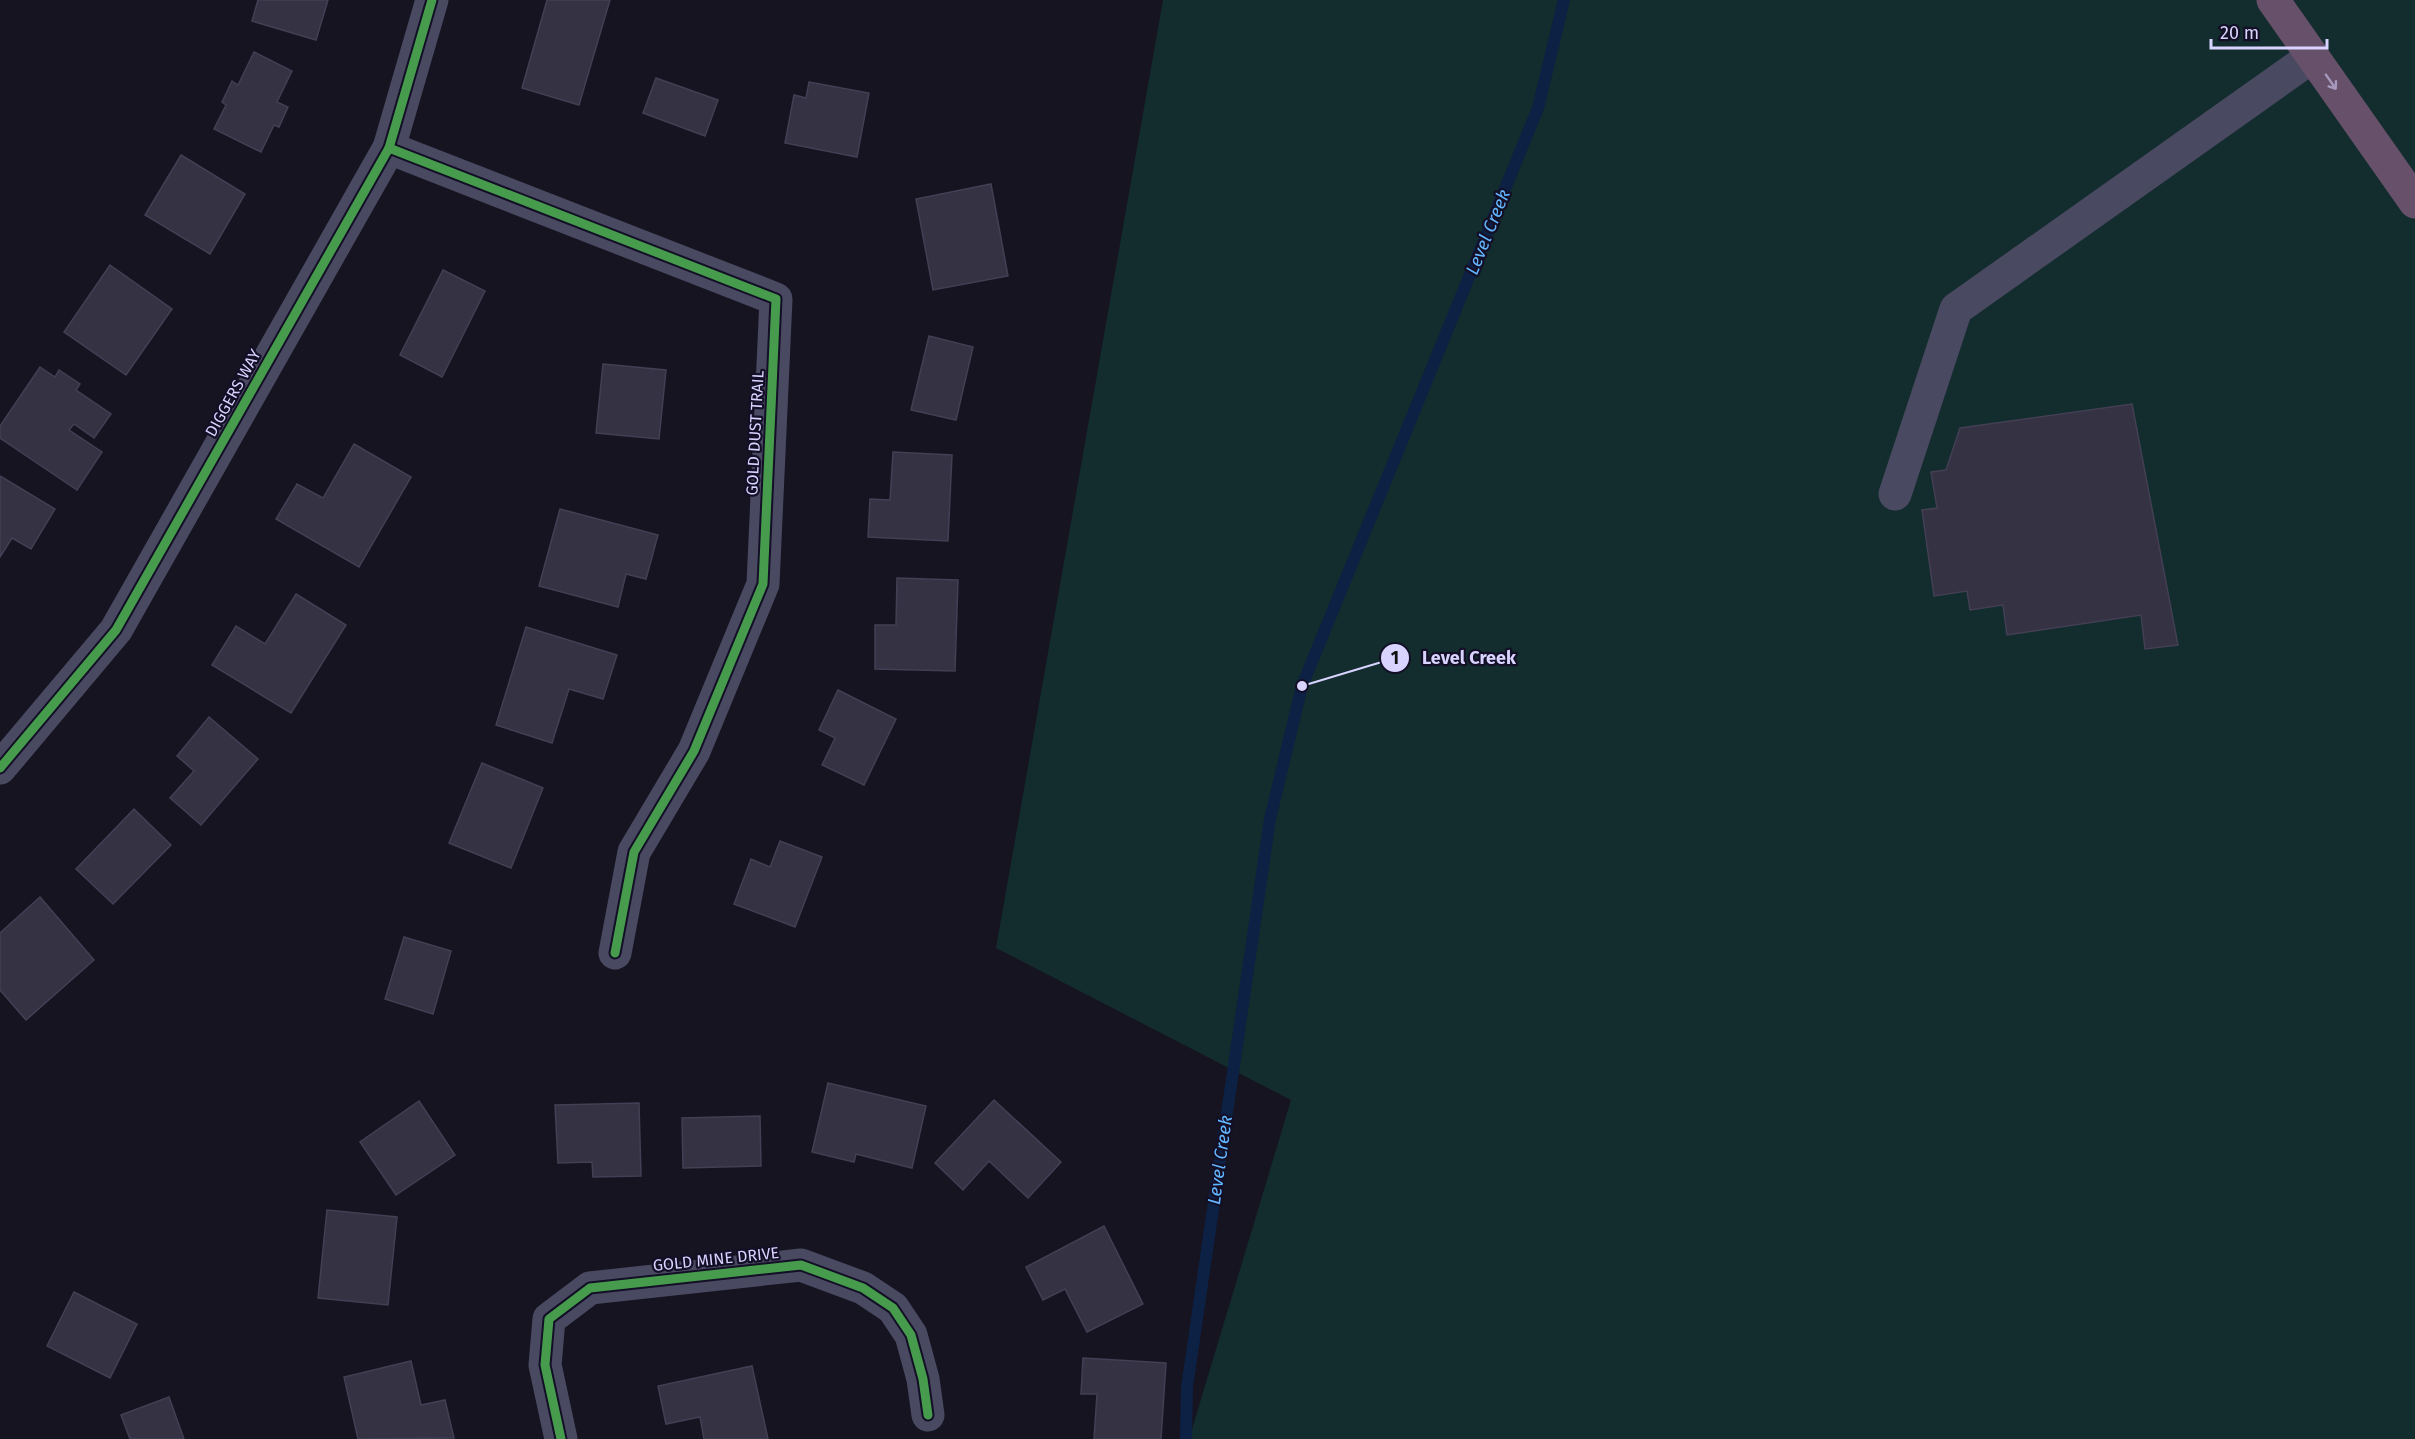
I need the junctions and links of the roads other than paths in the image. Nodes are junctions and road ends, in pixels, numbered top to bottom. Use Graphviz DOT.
graph roads {
  1 [pos="432,0"];
  2 [pos="2273,0"];
  3 [pos="2313,56"];
  4 [pos="389,148"];
  5 [pos="2415,202"];
  6 [pos="1895,494"];
  7 [pos="0,768"];
  8 [pos="615,952"];
  9 [pos="928,1415"];
  10 [pos="561,1439"];
  1 -- 4 [label="street, DIGGERS WAY"];
  2 -- 3 [label="highway"];
  3 -- 5 [label="highway, one-way"];
  3 -- 6 [label="street"];
  4 -- 7 [label="street, DIGGERS WAY"];
  4 -- 8 [label="street, GOLD DUST TRAIL"];
  9 -- 10 [label="street, GOLD MINE DRIVE"];
}
